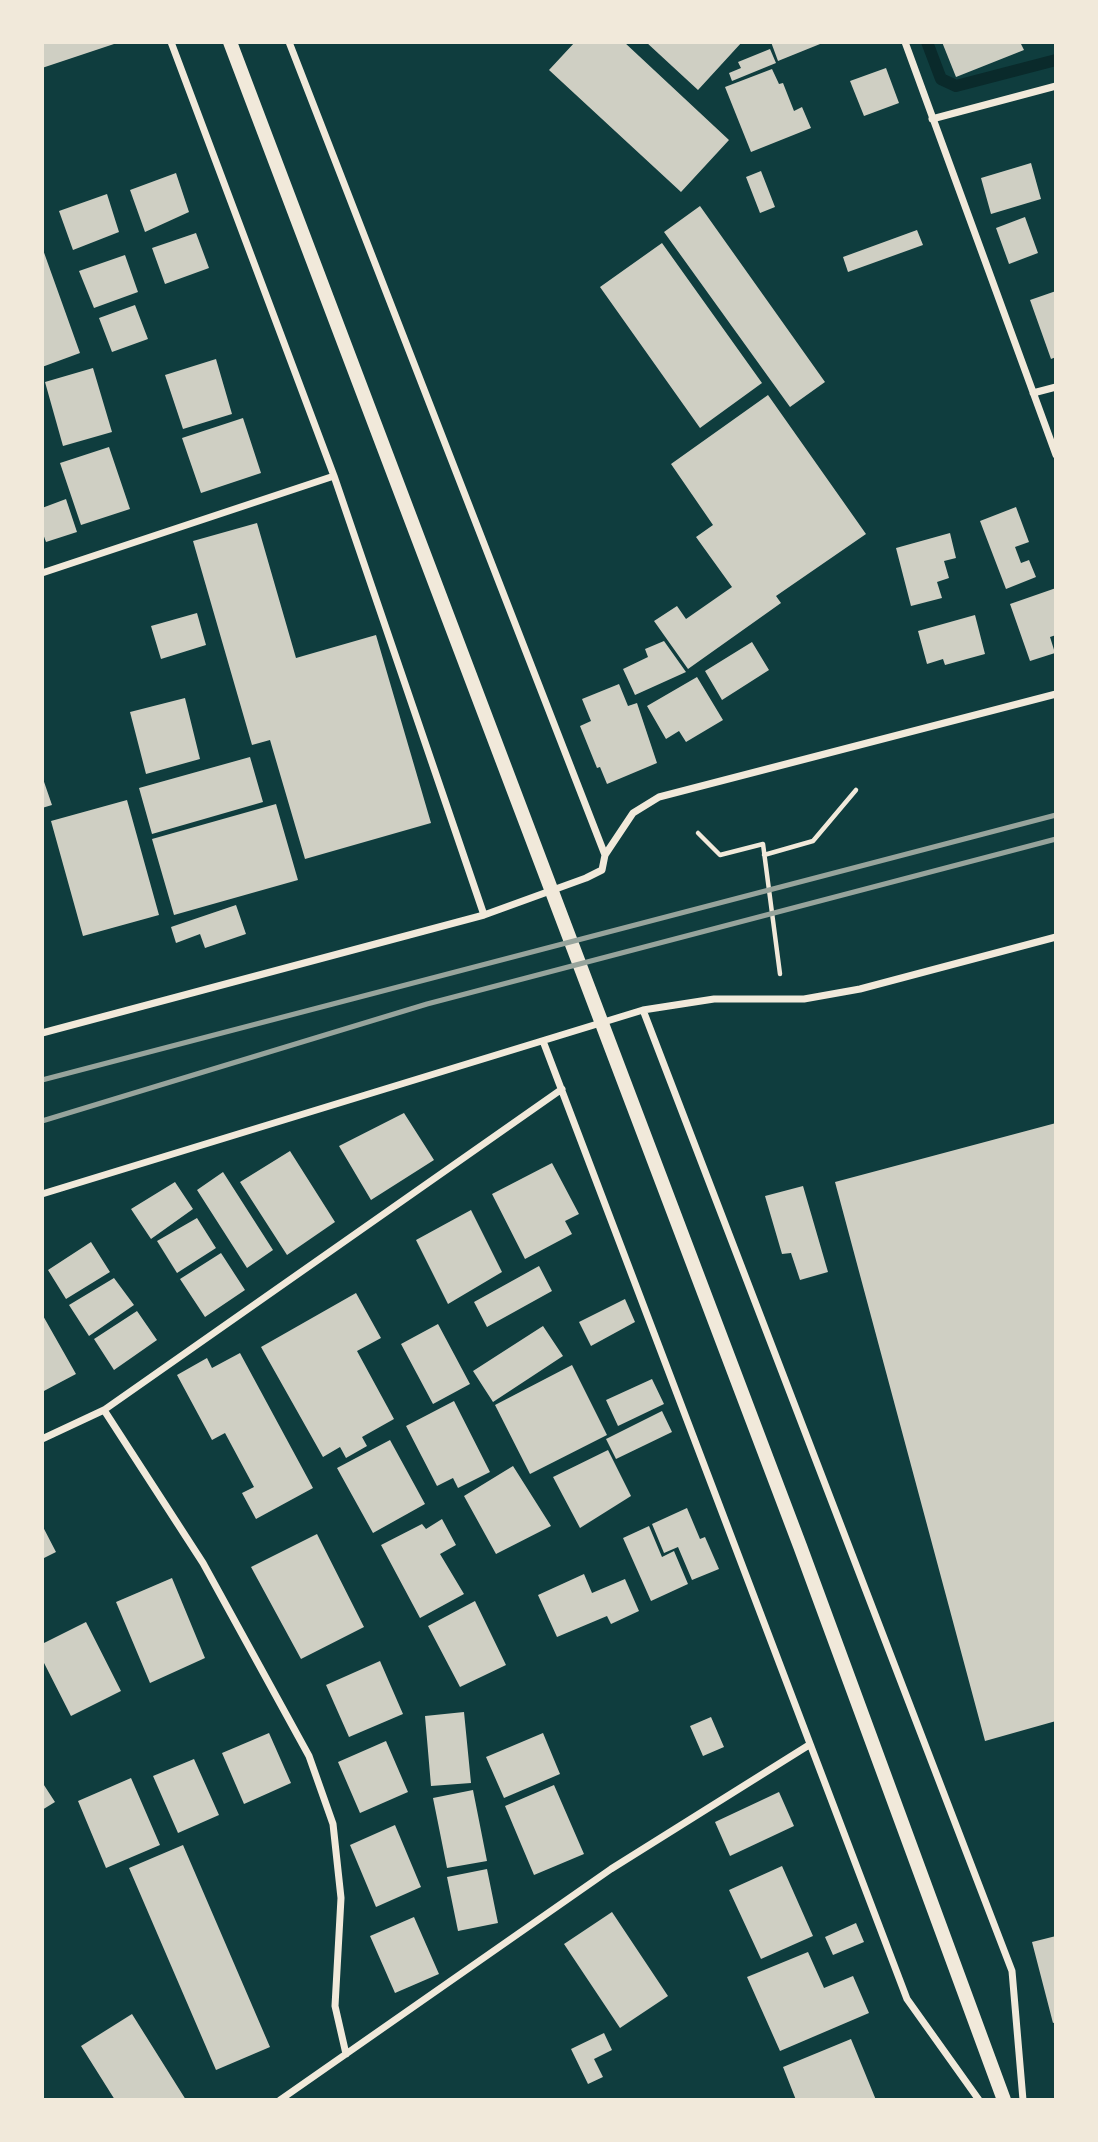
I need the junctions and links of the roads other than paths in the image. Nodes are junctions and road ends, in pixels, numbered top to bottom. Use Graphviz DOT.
graph roads {
  1 [pos="171,42"];
  2 [pos="230,42"];
  3 [pos="289,42"];
  4 [pos="905,42"];
  5 [pos="1056,86"];
  6 [pos="932,119"];
  7 [pos="1056,387"];
  8 [pos="1033,393"];
  9 [pos="1056,455"];
  10 [pos="334,476"];
  11 [pos="42,573"];
  12 [pos="1056,694"];
  13 [pos="605,855"];
  14 [pos="484,915"];
  15 [pos="1056,937"];
  16 [pos="643,1010"];
  17 [pos="42,1033"];
  18 [pos="544,1041"];
  19 [pos="562,1089"];
  20 [pos="42,1194"];
  21 [pos="104,1410"];
  22 [pos="42,1439"];
  23 [pos="809,1745"];
  24 [pos="346,2054"];
  25 [pos="280,2100"];
  26 [pos="979,2100"];
  27 [pos="1004,2100"];
  28 [pos="1023,2100"];
  1 -- 10 [label="street"];
  2 -- 27 [label="main road"];
  3 -- 13 [label="street"];
  4 -- 6 [label="street"];
  5 -- 6 [label="street"];
  6 -- 8 [label="street"];
  7 -- 8 [label="street"];
  8 -- 9 [label="street"];
  10 -- 11 [label="street"];
  10 -- 14 [label="street"];
  12 -- 13 [label="street"];
  13 -- 14 [label="street"];
  14 -- 17 [label="street"];
  15 -- 16 [label="street"];
  16 -- 18 [label="street"];
  16 -- 28 [label="street"];
  18 -- 19 [label="street"];
  18 -- 20 [label="street"];
  19 -- 21 [label="street"];
  19 -- 23 [label="street"];
  21 -- 22 [label="street"];
  21 -- 24 [label="street"];
  23 -- 24 [label="street"];
  23 -- 26 [label="street"];
  24 -- 25 [label="street"];
}
